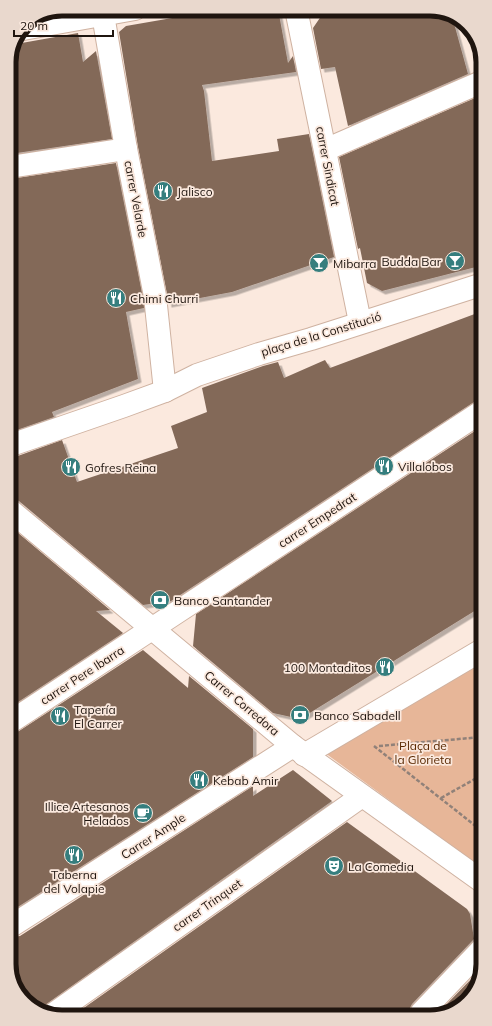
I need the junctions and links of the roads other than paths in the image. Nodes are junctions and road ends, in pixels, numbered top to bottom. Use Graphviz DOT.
graph roads {
  1 [pos="83,16"];
  2 [pos="103,16"];
  3 [pos="297,16"];
  4 [pos="32,27"];
  5 [pos="476,84"];
  6 [pos="126,149"];
  7 [pos="325,150"];
  8 [pos="16,166"];
  9 [pos="476,286"];
  10 [pos="360,322"];
  11 [pos="165,390"];
  12 [pos="476,415"];
  13 [pos="16,443"];
  14 [pos="16,515"];
  15 [pos="153,629"];
  16 [pos="476,654"];
  17 [pos="16,718"];
  18 [pos="298,751"];
  19 [pos="362,796"];
  20 [pos="476,877"];
  21 [pos="16,923"];
  22 [pos="476,955"];
  23 [pos="59,1010"];
  24 [pos="424,1010"];
  1 -- 4 [label="street"];
  2 -- 6 [label="street, carrer Velarde"];
  3 -- 7 [label="street, carrer Sindicat"];
  5 -- 7 [label="street"];
  6 -- 8 [label="street"];
  6 -- 11 [label="street, carrer Velarde"];
  7 -- 10 [label="street, carrer Sindicat"];
  9 -- 10 [label="street, plaça de la Constitució"];
  10 -- 11 [label="street, plaça de la Constitució"];
  11 -- 13 [label="street, plaça de la Constitució"];
  12 -- 15 [label="street, carrer Empedrat"];
  14 -- 15 [label="street, Carrer Corredora"];
  15 -- 17 [label="street, carrer Pere Ibarra"];
  15 -- 18 [label="street, Carrer Corredora"];
  16 -- 18 [label="street, Carrer Ample"];
  18 -- 19 [label="street, Carrer Corredora"];
  18 -- 21 [label="street, Carrer Ample"];
  19 -- 20 [label="street, Carrer Corredora"];
  19 -- 23 [label="street, carrer Trinquet"];
  22 -- 24 [label="street"];
}
